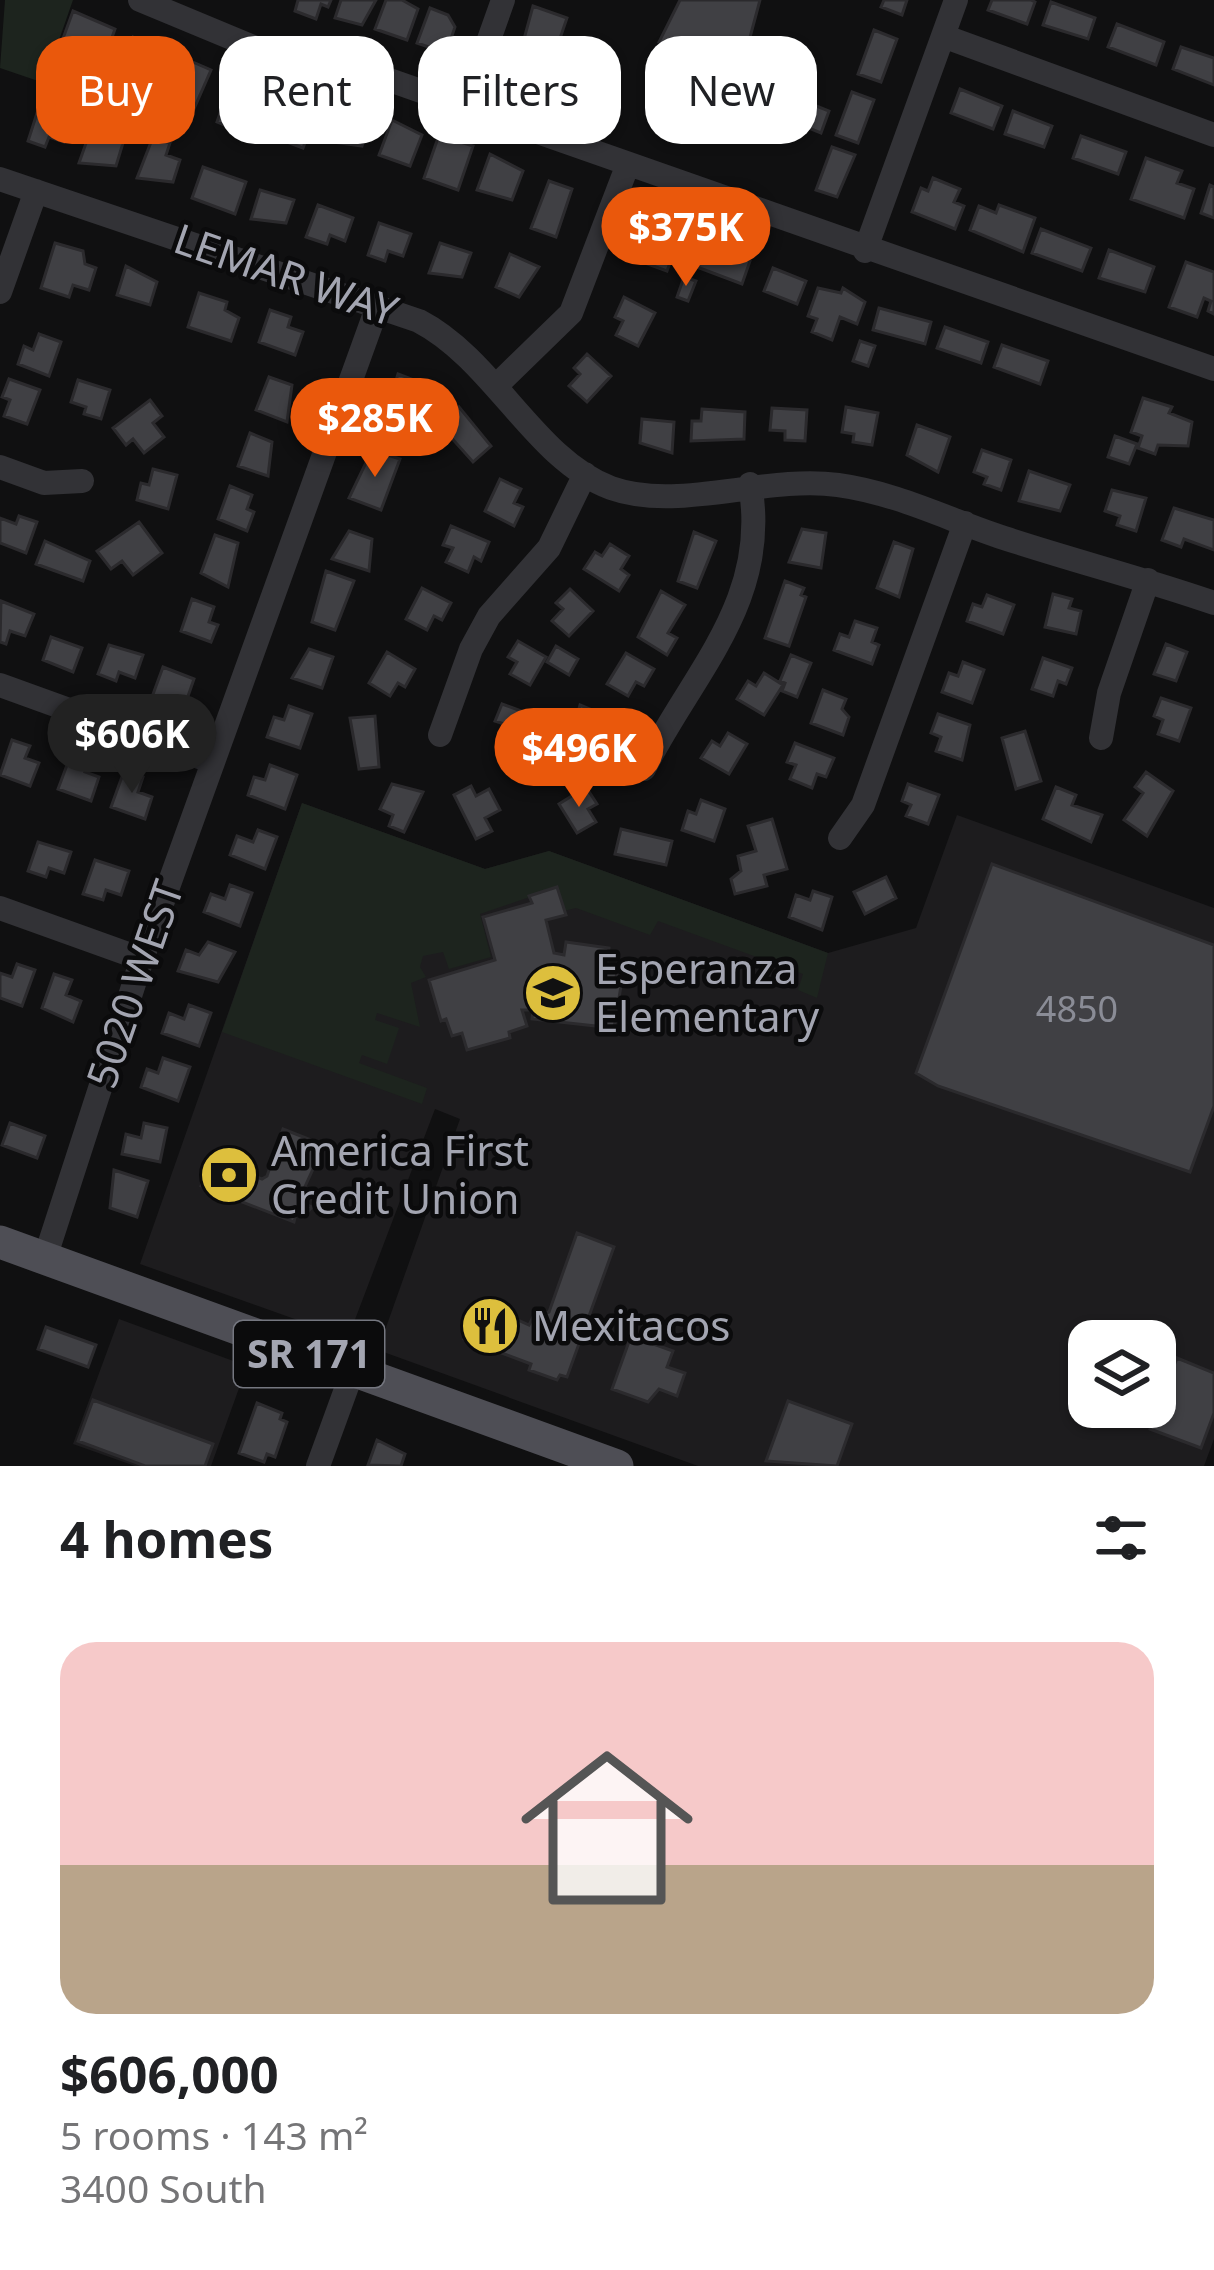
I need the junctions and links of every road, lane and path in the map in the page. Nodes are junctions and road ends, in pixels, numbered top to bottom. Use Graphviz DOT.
graph roads {
  1 [pos="140,0"];
  2 [pos="503,0"];
  3 [pos="956,0"];
  4 [pos="490,36"];
  5 [pos="943,36"];
  6 [pos="418,90"];
  7 [pos="1214,135"];
  8 [pos="572,144"];
  9 [pos="628,164"];
  10 [pos="0,179"];
  11 [pos="36,191"];
  12 [pos="865,251"];
  13 [pos="0,292"];
  14 [pos="377,305"];
  15 [pos="1214,369"];
  16 [pos="497,385"];
  17 [pos="0,467"];
  18 [pos="585,474"];
  19 [pos="82,481"];
  20 [pos="749,484"];
  21 [pos="965,523"];
  22 [pos="1148,580"];
  23 [pos="1214,604"];
  24 [pos="0,685"];
  25 [pos="440,735"];
  26 [pos="1101,738"];
  27 [pos="213,762"];
  28 [pos="644,769"];
  29 [pos="840,838"];
  30 [pos="0,908"];
  31 [pos="142,959"];
  32 [pos="0,1242"];
  33 [pos="45,1258"];
  34 [pos="353,1370"];
  35 [pos="318,1466"];
  36 [pos="617,1466"];
  1 -- 6 [label="street"];
  2 -- 4 [label="street"];
  3 -- 5 [label="street"];
  5 -- 7 [label="street"];
  5 -- 12 [label="street"];
  8 -- 9 [label="street"];
  9 -- 12 [label="street"];
  9 -- 16 [label="street"];
  10 -- 11 [label="street, LEMAR WAY"];
  11 -- 13 [label="street"];
  11 -- 14 [label="street, LEMAR WAY"];
  12 -- 15 [label="street"];
  14 -- 16 [label="street, LEMAR WAY"];
  14 -- 27 [label="street, 5020 WEST"];
  16 -- 18 [label="street, LEMAR WAY"];
  17 -- 19 [label="street"];
  18 -- 20 [label="street, LEMAR WAY"];
  18 -- 25 [label="street"];
  20 -- 21 [label="street, LEMAR WAY"];
  20 -- 28 [label="street"];
  21 -- 22 [label="street, LEMAR WAY"];
  21 -- 29 [label="street"];
  22 -- 23 [label="street, LEMAR WAY"];
  22 -- 26 [label="street"];
  24 -- 27 [label="street"];
  27 -- 31 [label="street, 5020 WEST"];
  30 -- 31 [label="street"];
  31 -- 33 [label="street, 5020 WEST"];
  32 -- 33 [label="main road, SR 171"];
  33 -- 34 [label="main road, SR 171"];
  34 -- 35 [label="street"];
  34 -- 36 [label="main road, SR 171"];
}
